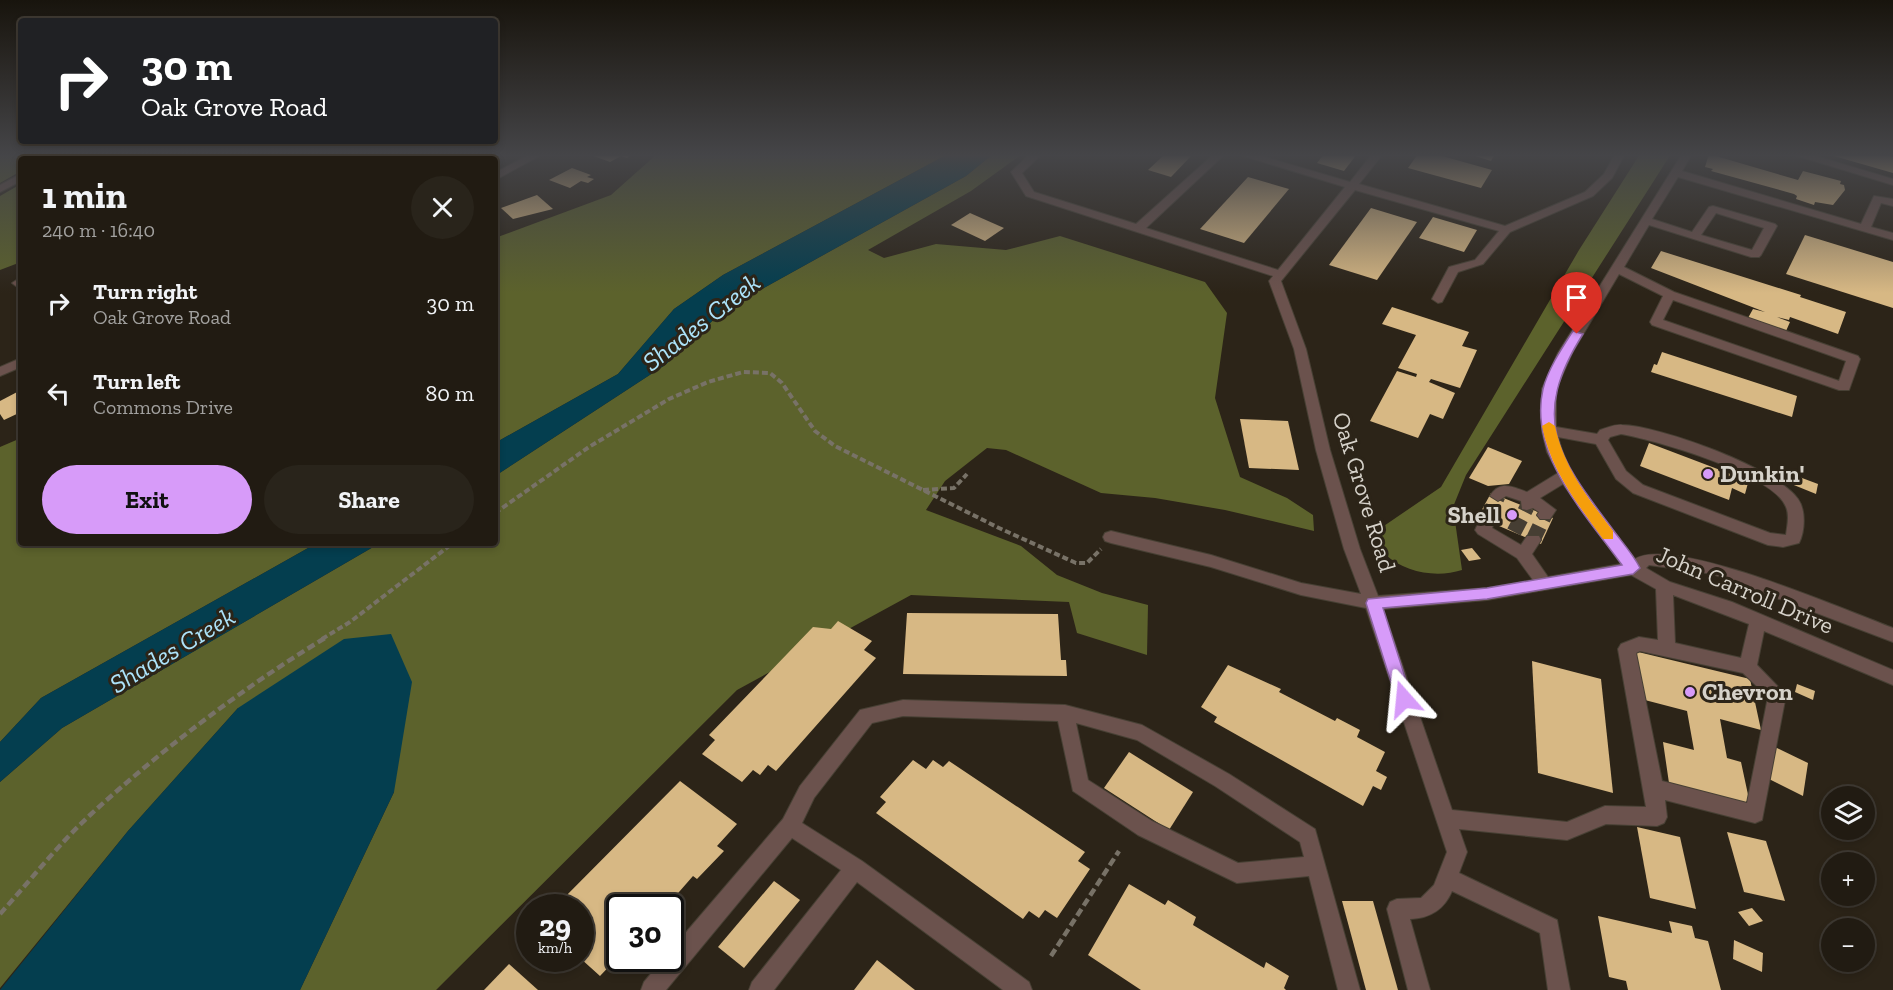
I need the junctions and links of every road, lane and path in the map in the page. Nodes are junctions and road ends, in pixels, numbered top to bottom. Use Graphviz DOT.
graph roads {
  1 [pos="1049,200"];
  2 [pos="1169,200"];
  3 [pos="1341,200"];
  4 [pos="1399,200"];
  5 [pos="1574,200"];
  6 [pos="1659,200"];
  7 [pos="1768,200"];
  8 [pos="1877,200"];
  9 [pos="1646,221"];
  10 [pos="1138,229"];
  11 [pos="1864,229"];
  12 [pos="1506,230"];
  13 [pos="1694,237"];
  14 [pos="1893,237"];
  15 [pos="1618,269"];
  16 [pos="1278,278"];
  17 [pos="1670,295"];
  18 [pos="1438,299"];
  19 [pos="18,363"];
  20 [pos="0,372"];
  21 [pos="1549,431"];
  22 [pos="1601,440"];
  23 [pos="967,474"];
  24 [pos="1566,475"];
  25 [pos="921,490"];
  26 [pos="1498,495"];
  27 [pos="1528,503"];
  28 [pos="498,511"];
  29 [pos="1545,515"];
  30 [pos="1486,520"];
  31 [pos="1111,537"];
  32 [pos="1533,540"];
  33 [pos="449,546"];
  34 [pos="1524,554"];
  35 [pos="1633,568"];
  36 [pos="1544,583"];
  37 [pos="1664,586"];
  38 [pos="1373,603"];
  39 [pos="1758,620"];
  40 [pos="1893,635"];
  41 [pos="1667,648"];
  42 [pos="1748,667"];
  43 [pos="1893,678"];
  44 [pos="1065,713"];
  45 [pos="1654,788"];
  46 [pos="1445,818"];
  47 [pos="790,826"];
  48 [pos="1119,851"];
  49 [pos="1314,866"];
  50 [pos="855,868"];
  51 [pos="1447,878"];
  52 [pos="0,914"];
  53 [pos="1051,956"];
  54 [pos="652,990"];
  55 [pos="760,990"];
  56 [pos="1022,990"];
  57 [pos="1349,990"];
  58 [pos="1419,990"];
  59 [pos="1559,990"];
  1 -- 10 [label="street"];
  2 -- 10 [label="street"];
  3 -- 16 [label="street"];
  4 -- 12 [label="street"];
  5 -- 12 [label="street"];
  6 -- 9 [label="street"];
  7 -- 11 [label="street"];
  8 -- 11 [label="street"];
  9 -- 13 [label="street"];
  9 -- 15 [label="street"];
  10 -- 16 [label="street"];
  11 -- 14 [label="street"];
  12 -- 18 [label="street"];
  13 -- 13 [label="street"];
  15 -- 17 [label="street"];
  15 -- 21 [label="street"];
  16 -- 38 [label="street, Oak Grove Road"];
  17 -- 17 [label="street"];
  19 -- 20 [label="street"];
  21 -- 22 [label="street"];
  21 -- 24 [label="street"];
  22 -- 22 [label="street"];
  23 -- 25 [label="path"];
  24 -- 27 [label="street"];
  24 -- 35 [label="street"];
  25 -- 28 [label="path"];
  25 -- 31 [label="path"];
  26 -- 27 [label="street"];
  27 -- 29 [label="street"];
  30 -- 34 [label="street"];
  31 -- 38 [label="street"];
  32 -- 34 [label="street"];
  33 -- 52 [label="path"];
  34 -- 36 [label="street"];
  35 -- 36 [label="street, Oak Grove Road"];
  35 -- 37 [label="street, John Carroll Drive"];
  35 -- 40 [label="street, John Carroll Drive"];
  36 -- 38 [label="street, Oak Grove Road"];
  37 -- 39 [label="street, John Carroll Drive"];
  37 -- 41 [label="street"];
  38 -- 46 [label="street"];
  39 -- 42 [label="street"];
  39 -- 43 [label="street, John Carroll Drive"];
  41 -- 42 [label="street"];
  41 -- 45 [label="street"];
  42 -- 45 [label="street"];
  44 -- 47 [label="street"];
  44 -- 49 [label="street"];
  44 -- 49 [label="street"];
  45 -- 46 [label="street"];
  46 -- 51 [label="street"];
  47 -- 50 [label="street"];
  47 -- 54 [label="street"];
  48 -- 53 [label="path"];
  49 -- 57 [label="street"];
  50 -- 55 [label="street"];
  50 -- 56 [label="street"];
  51 -- 58 [label="street"];
  51 -- 59 [label="street"];
}
